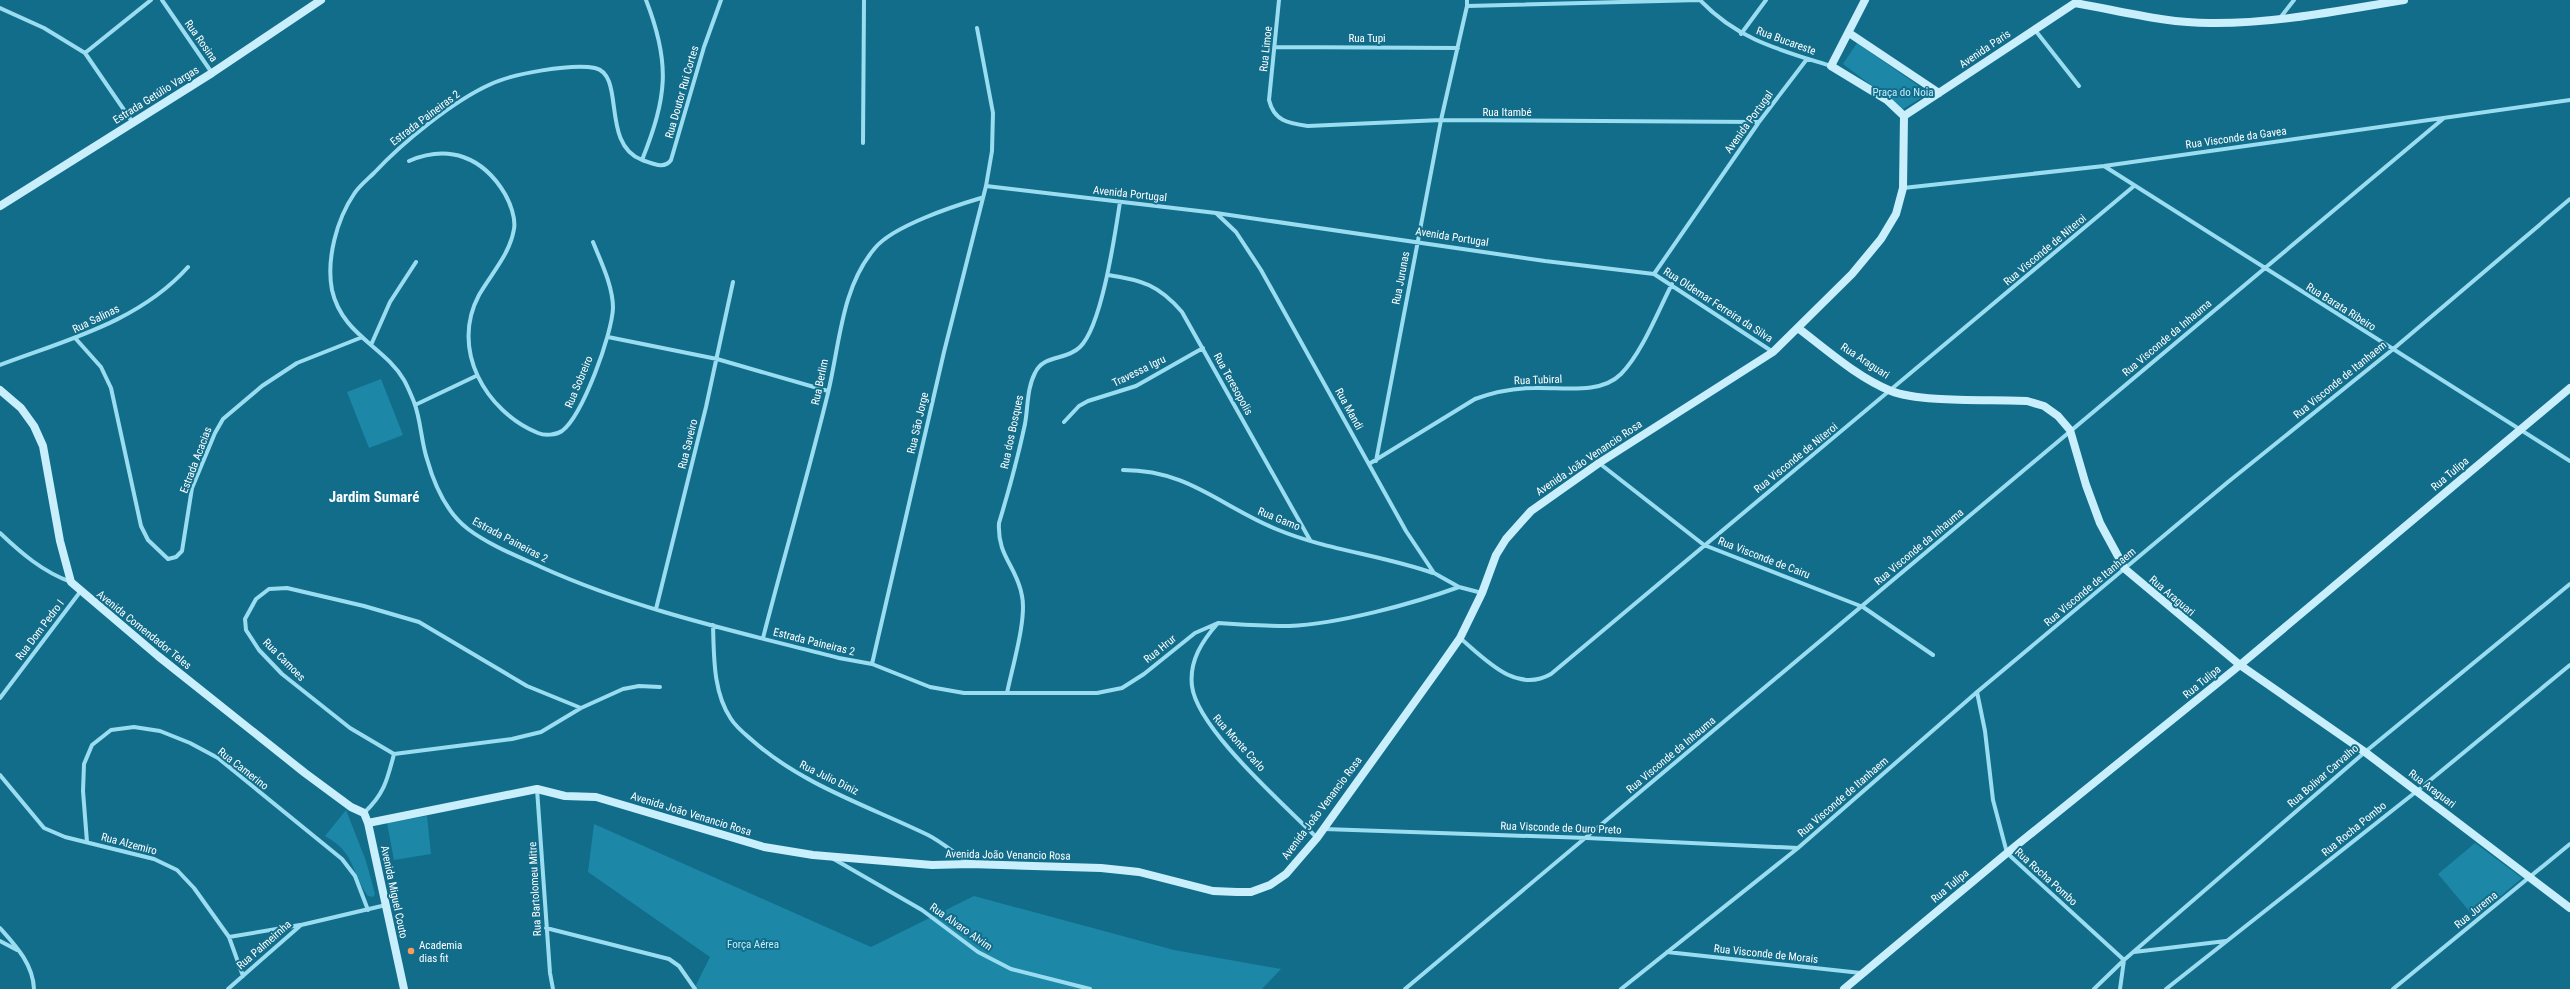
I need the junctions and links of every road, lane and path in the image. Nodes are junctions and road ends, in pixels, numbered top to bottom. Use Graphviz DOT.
graph roads {
  1 [pos="151,0"];
  2 [pos="162,0"];
  3 [pos="321,0"];
  4 [pos="646,0"];
  5 [pos="721,0"];
  6 [pos="864,0"];
  7 [pos="1280,0"];
  8 [pos="1467,0"];
  9 [pos="1700,0"];
  10 [pos="1766,0"];
  11 [pos="1864,0"];
  12 [pos="2294,0"];
  13 [pos="2404,0"];
  14 [pos="1585,1"];
  15 [pos="2076,1"];
  16 [pos="1467,6"];
  17 [pos="0,8"];
  18 [pos="2279,20"];
  19 [pos="977,28"];
  20 [pos="2034,30"];
  21 [pos="1849,33"];
  22 [pos="1741,34"];
  23 [pos="1275,47"];
  24 [pos="1458,48"];
  25 [pos="85,53"];
  26 [pos="1807,59"];
  27 [pos="1831,66"];
  28 [pos="212,73"];
  29 [pos="2079,86"];
  30 [pos="1939,93"];
  31 [pos="1270,100"];
  32 [pos="2570,100"];
  33 [pos="1904,116"];
  34 [pos="2444,118"];
  35 [pos="1440,120"];
  36 [pos="1759,122"];
  37 [pos="133,123"];
  38 [pos="863,143"];
  39 [pos="642,160"];
  40 [pos="409,161"];
  41 [pos="2104,166"];
  42 [pos="986,186"];
  43 [pos="2134,186"];
  44 [pos="1903,188"];
  45 [pos="981,198"];
  46 [pos="2570,199"];
  47 [pos="1120,202"];
  48 [pos="0,206"];
  49 [pos="1216,213"];
  50 [pos="1417,241"];
  51 [pos="593,242"];
  52 [pos="416,262"];
  53 [pos="188,267"];
  54 [pos="2264,268"];
  55 [pos="1654,274"];
  56 [pos="1108,275"];
  57 [pos="733,282"];
  58 [pos="1672,284"];
  59 [pos="1798,328"];
  60 [pos="608,337"];
  61 [pos="360,338"];
  62 [pos="76,339"];
  63 [pos="371,345"];
  64 [pos="1203,348"];
  65 [pos="2392,350"];
  66 [pos="1773,352"];
  67 [pos="717,359"];
  68 [pos="0,365"];
  69 [pos="476,376"];
  70 [pos="2570,388"];
  71 [pos="0,390"];
  72 [pos="828,391"];
  73 [pos="1892,391"];
  74 [pos="415,405"];
  75 [pos="1064,422"];
  76 [pos="2070,430"];
  77 [pos="2520,430"];
  78 [pos="1376,460"];
  79 [pos="2570,461"];
  80 [pos="1598,463"];
  81 [pos="1369,464"];
  82 [pos="1123,470"];
  83 [pos="0,532"];
  84 [pos="1310,540"];
  85 [pos="1704,545"];
  86 [pos="2125,569"];
  87 [pos="1434,573"];
  88 [pos="71,582"];
  89 [pos="2570,584"];
  90 [pos="1459,587"];
  91 [pos="80,592"];
  92 [pos="1482,593"];
  93 [pos="1863,607"];
  94 [pos="656,609"];
  95 [pos="1218,623"];
  96 [pos="713,626"];
  97 [pos="763,638"];
  98 [pos="1460,638"];
  99 [pos="1933,655"];
  100 [pos="872,664"];
  101 [pos="2570,665"];
  102 [pos="2240,666"];
  103 [pos="660,687"];
  104 [pos="1977,692"];
  105 [pos="1007,693"];
  106 [pos="0,698"];
  107 [pos="581,708"];
  108 [pos="2365,752"];
  109 [pos="394,754"];
  110 [pos="0,775"];
  111 [pos="536,788"];
  112 [pos="2416,791"];
  113 [pos="364,813"];
  114 [pos="368,823"];
  115 [pos="1323,829"];
  116 [pos="1317,838"];
  117 [pos="1587,838"];
  118 [pos="87,842"];
  119 [pos="2570,844"];
  120 [pos="1798,848"];
  121 [pos="2007,853"];
  122 [pos="830,857"];
  123 [pos="970,864"];
  124 [pos="2530,878"];
  125 [pos="386,905"];
  126 [pos="2570,908"];
  127 [pos="368,910"];
  128 [pos="301,925"];
  129 [pos="0,928"];
  130 [pos="546,928"];
  131 [pos="230,937"];
  132 [pos="0,941"];
  133 [pos="2226,941"];
  134 [pos="20,952"];
  135 [pos="1667,952"];
  136 [pos="2134,952"];
  137 [pos="2124,960"];
  138 [pos="1864,973"];
  139 [pos="243,976"];
  140 [pos="34,989"];
  141 [pos="228,989"];
  142 [pos="404,989"];
  143 [pos="553,989"];
  144 [pos="694,989"];
  145 [pos="1090,989"];
  146 [pos="1405,989"];
  147 [pos="1621,989"];
  148 [pos="1844,989"];
  149 [pos="2094,989"];
  150 [pos="2120,989"];
  151 [pos="2166,989"];
  152 [pos="2393,989"];
  1 -- 25 [label="street"];
  2 -- 28 [label="street, Rua Rosina"];
  3 -- 28 [label="main road, Estrada Getúlio Vargas"];
  4 -- 39 [label="street"];
  5 -- 39 [label="street, Rua Doutor Rui Cortes"];
  6 -- 38 [label="street"];
  7 -- 23 [label="street, Rua Limoe"];
  8 -- 16 [label="street"];
  9 -- 14 [label="street"];
  9 -- 22 [label="street, Rua Bucareste"];
  10 -- 22 [label="street"];
  11 -- 21 [label="main road"];
  12 -- 18 [label="street"];
  13 -- 18 [label="main road"];
  14 -- 16 [label="street"];
  15 -- 18 [label="main road"];
  15 -- 20 [label="main road, Avenida Paris"];
  16 -- 24 [label="street, Rua Jurunas"];
  17 -- 25 [label="street"];
  19 -- 42 [label="street, Rua São Jorge"];
  20 -- 29 [label="street"];
  20 -- 30 [label="main road, Avenida Paris"];
  21 -- 27 [label="main road"];
  21 -- 30 [label="main road"];
  22 -- 26 [label="street, Rua Bucareste"];
  23 -- 24 [label="street, Rua Tupi"];
  23 -- 31 [label="street, Rua Limoe"];
  24 -- 35 [label="street, Rua Jurunas"];
  25 -- 37 [label="street"];
  26 -- 27 [label="street, Rua Bucareste"];
  26 -- 36 [label="street, Avenida Portugal"];
  27 -- 33 [label="main road"];
  28 -- 37 [label="main road, Estrada Getúlio Vargas"];
  30 -- 33 [label="main road, Avenida Paris"];
  31 -- 35 [label="street, Rua Itambé"];
  32 -- 34 [label="street, Rua Visconde da Gavea"];
  33 -- 44 [label="main road, Avenida João Venancio Rosa"];
  34 -- 41 [label="street, Rua Visconde da Gavea"];
  34 -- 54 [label="street, Rua Visconde da Inhauma"];
  35 -- 36 [label="street, Rua Itambé"];
  35 -- 50 [label="street, Rua Jurunas"];
  36 -- 55 [label="street, Avenida Portugal"];
  37 -- 48 [label="main road, Estrada Getúlio Vargas"];
  39 -- 61 [label="street, Estrada Paineiras 2"];
  40 -- 69 [label="street, Rua Sobreiro"];
  41 -- 43 [label="street, Rua Barata Ribeiro"];
  41 -- 44 [label="street, Rua Visconde da Gavea"];
  42 -- 45 [label="street, Rua São Jorge"];
  42 -- 47 [label="street, Avenida Portugal"];
  43 -- 54 [label="street, Rua Barata Ribeiro"];
  43 -- 73 [label="street, Rua Visconde de Niteroi"];
  44 -- 59 [label="main road, Avenida João Venancio Rosa"];
  45 -- 72 [label="street, Rua Berlim"];
  45 -- 100 [label="street, Rua São Jorge"];
  46 -- 65 [label="street, Rua Visconde de Itanhaem"];
  47 -- 49 [label="street, Avenida Portugal"];
  47 -- 56 [label="street, Rua dos Bosques"];
  49 -- 50 [label="street, Avenida Portugal"];
  49 -- 81 [label="street, Rua Mandi"];
  50 -- 55 [label="street, Avenida Portugal"];
  50 -- 78 [label="street, Rua Jurunas"];
  51 -- 60 [label="street, Rua Sobreiro"];
  52 -- 63 [label="street"];
  53 -- 62 [label="street, Rua Salinas"];
  54 -- 65 [label="street, Rua Barata Ribeiro"];
  54 -- 76 [label="street, Rua Visconde da Inhauma"];
  55 -- 58 [label="street, Rua Oldemar Ferreira da Silva"];
  56 -- 64 [label="street, Rua Teresopolis"];
  56 -- 105 [label="street, Rua dos Bosques"];
  57 -- 67 [label="street, Rua Saveiro"];
  58 -- 66 [label="street, Rua Oldemar Ferreira da Silva"];
  58 -- 78 [label="street, Rua Tubiral"];
  59 -- 66 [label="main road, Avenida João Venancio Rosa"];
  59 -- 73 [label="main road, Rua Araguari"];
  60 -- 67 [label="street"];
  60 -- 69 [label="street, Rua Sobreiro"];
  61 -- 62 [label="street, Estrada Acacias"];
  61 -- 63 [label="street, Estrada Paineiras 2"];
  62 -- 68 [label="street, Rua Salinas"];
  63 -- 74 [label="street, Estrada Paineiras 2"];
  64 -- 75 [label="street, Travessa Igru"];
  64 -- 84 [label="street, Rua Teresopolis"];
  65 -- 77 [label="street, Rua Barata Ribeiro"];
  65 -- 86 [label="street, Rua Visconde de Itanhaem"];
  66 -- 80 [label="main road, Avenida João Venancio Rosa"];
  67 -- 72 [label="street"];
  67 -- 94 [label="street, Rua Saveiro"];
  69 -- 74 [label="street"];
  70 -- 77 [label="main road, Rua Tulipa"];
  71 -- 88 [label="main road, Avenida Comendador Teles"];
  72 -- 97 [label="street, Rua Berlim"];
  73 -- 76 [label="main road, Rua Araguari"];
  73 -- 85 [label="street, Rua Visconde de Niteroi"];
  74 -- 94 [label="street, Estrada Paineiras 2"];
  76 -- 86 [label="main road, Rua Araguari"];
  76 -- 93 [label="street, Rua Visconde da Inhauma"];
  77 -- 79 [label="street, Rua Barata Ribeiro"];
  77 -- 102 [label="main road, Rua Tulipa"];
  78 -- 81 [label="street, Rua Tubiral"];
  80 -- 85 [label="street, Rua Visconde de Cairu"];
  80 -- 92 [label="main road, Avenida João Venancio Rosa"];
  81 -- 87 [label="street, Rua Mandi"];
  82 -- 84 [label="street, Rua Gamo"];
  83 -- 88 [label="street"];
  84 -- 87 [label="street, Rua Gamo"];
  85 -- 93 [label="street, Rua Visconde de Cairu"];
  85 -- 98 [label="street, Rua Visconde de Niteroi"];
  86 -- 102 [label="main road, Rua Araguari"];
  86 -- 104 [label="street, Rua Visconde de Itanhaem"];
  87 -- 90 [label="street, Rua Mandi"];
  88 -- 91 [label="main road, Avenida Comendador Teles"];
  89 -- 108 [label="street, Rua Bolivar Carvalho"];
  90 -- 92 [label="street, Rua Mandi"];
  90 -- 95 [label="street, Rua Hrur"];
  91 -- 106 [label="street, Rua Dom Pedro I"];
  91 -- 113 [label="main road, Avenida Comendador Teles"];
  92 -- 98 [label="main road, Avenida João Venancio Rosa"];
  93 -- 99 [label="street, Rua Visconde de Cairu"];
  93 -- 117 [label="street, Rua Visconde da Inhauma"];
  94 -- 96 [label="street, Estrada Paineiras 2"];
  95 -- 105 [label="street, Rua Hrur"];
  95 -- 116 [label="street, Rua Monte Carlo"];
  96 -- 97 [label="street, Estrada Paineiras 2"];
  96 -- 123 [label="street, Rua Julio Diniz"];
  97 -- 100 [label="street, Estrada Paineiras 2"];
  98 -- 115 [label="main road, Avenida João Venancio Rosa"];
  100 -- 105 [label="street, Rua Hrur"];
  101 -- 112 [label="street, Rua Rocha Pombo"];
  102 -- 108 [label="main road, Rua Araguari"];
  102 -- 121 [label="main road, Rua Tulipa"];
  103 -- 107 [label="street"];
  104 -- 120 [label="street, Rua Visconde de Itanhaem"];
  104 -- 121 [label="street, Rua Rocha Pombo"];
  107 -- 109 [label="street"];
  107 -- 109 [label="street, Rua Camoes"];
  108 -- 112 [label="main road, Rua Araguari"];
  108 -- 136 [label="street, Rua Bolivar Carvalho"];
  109 -- 113 [label="street"];
  110 -- 118 [label="street, Rua Alzemiro"];
  111 -- 114 [label="main road, Avenida João Venancio Rosa"];
  111 -- 122 [label="main road, Avenida João Venancio Rosa"];
  111 -- 130 [label="street, Rua Bartolomeu Mitre"];
  112 -- 124 [label="main road, Rua Araguari"];
  112 -- 133 [label="street, Rua Rocha Pombo"];
  113 -- 114 [label="main road"];
  114 -- 125 [label="main road, Avenida Miguel Couto"];
  115 -- 116 [label="main road, Avenida João Venancio Rosa"];
  115 -- 117 [label="street, Rua Visconde de Ouro Preto"];
  116 -- 123 [label="main road, Avenida João Venancio Rosa"];
  117 -- 120 [label="street, Rua Visconde de Ouro Preto"];
  117 -- 146 [label="street, Rua Visconde da Inhauma"];
  118 -- 127 [label="street, Rua Camerino"];
  118 -- 131 [label="street, Rua Alzemiro"];
  119 -- 124 [label="street, Rua Jurema"];
  120 -- 135 [label="street, Rua Visconde de Itanhaem"];
  121 -- 137 [label="street, Rua Rocha Pombo"];
  121 -- 138 [label="main road, Rua Tulipa"];
  122 -- 123 [label="main road, Avenida João Venancio Rosa"];
  122 -- 145 [label="street, Rua Alvaro Alvim"];
  124 -- 126 [label="main road, Rua Araguari"];
  124 -- 152 [label="street, Rua Jurema"];
  125 -- 127 [label="street, Rua Palmeirnha"];
  125 -- 142 [label="main road, Avenida Miguel Couto"];
  127 -- 128 [label="street, Rua Palmeirnha"];
  128 -- 131 [label="street"];
  128 -- 139 [label="street, Rua Palmeirnha"];
  129 -- 134 [label="street"];
  130 -- 143 [label="street, Rua Bartolomeu Mitre"];
  130 -- 144 [label="street"];
  131 -- 139 [label="street, Rua Alzemiro"];
  132 -- 134 [label="street"];
  133 -- 136 [label="street"];
  133 -- 151 [label="street, Rua Rocha Pombo"];
  134 -- 140 [label="street"];
  135 -- 138 [label="street, Rua Visconde de Morais"];
  135 -- 147 [label="street, Rua Visconde de Itanhaem"];
  136 -- 137 [label="street, Rua Bolivar Carvalho"];
  137 -- 149 [label="street, Rua Bolivar Carvalho"];
  137 -- 150 [label="street"];
  138 -- 148 [label="main road, Rua Tulipa"];
  139 -- 141 [label="street, Rua Palmeirnha"];
}
